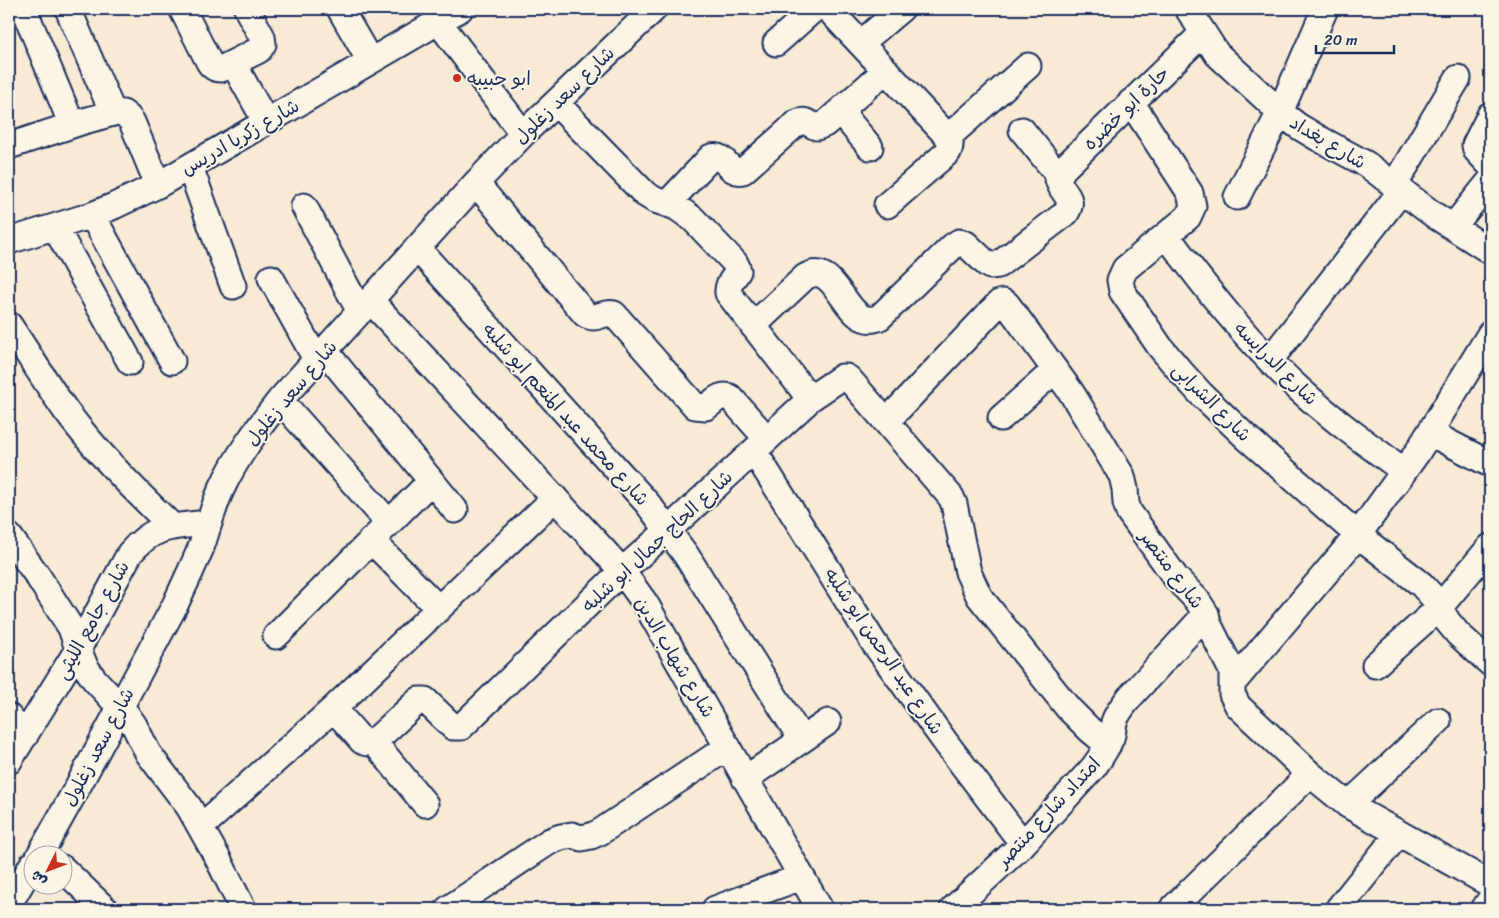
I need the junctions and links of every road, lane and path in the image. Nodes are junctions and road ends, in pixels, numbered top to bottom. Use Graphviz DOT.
graph roads {
  1 [pos="24,9"];
  2 [pos="68,9"];
  3 [pos="182,9"];
  4 [pos="247,9"];
  5 [pos="340,9"];
  6 [pos="460,9"];
  7 [pos="654,9"];
  8 [pos="814,9"];
  9 [pos="827,9"];
  10 [pos="901,9"];
  11 [pos="1188,9"];
  12 [pos="1325,9"];
  13 [pos="438,21"];
  14 [pos="1203,33"];
  15 [pos="776,43"];
  16 [pos="861,44"];
  17 [pos="370,61"];
  18 [pos="223,65"];
  19 [pos="1028,66"];
  20 [pos="886,70"];
  21 [pos="1458,78"];
  22 [pos="1131,102"];
  23 [pos="556,103"];
  24 [pos="840,111"];
  25 [pos="1280,112"];
  26 [pos="113,113"];
  27 [pos="1490,115"];
  28 [pos="266,122"];
  29 [pos="72,125"];
  30 [pos="1022,130"];
  31 [pos="523,134"];
  32 [pos="948,137"];
  33 [pos="9,146"];
  34 [pos="870,147"];
  35 [pos="1490,165"];
  36 [pos="190,167"];
  37 [pos="1059,181"];
  38 [pos="1490,181"];
  39 [pos="476,182"];
  40 [pos="158,185"];
  41 [pos="1398,187"];
  42 [pos="1237,197"];
  43 [pos="667,204"];
  44 [pos="887,205"];
  45 [pos="304,206"];
  46 [pos="92,215"];
  47 [pos="55,227"];
  48 [pos="1453,227"];
  49 [pos="1166,236"];
  50 [pos="9,241"];
  51 [pos="417,248"];
  52 [pos="1490,252"];
  53 [pos="271,278"];
  54 [pos="233,286"];
  55 [pos="365,307"];
  56 [pos="9,324"];
  57 [pos="753,326"];
  58 [pos="1490,334"];
  59 [pos="321,356"];
  60 [pos="1270,360"];
  61 [pos="172,361"];
  62 [pos="130,362"];
  63 [pos="1055,370"];
  64 [pos="280,400"];
  65 [pos="808,400"];
  66 [pos="1001,418"];
  67 [pos="886,422"];
  68 [pos="1430,434"];
  69 [pos="761,445"];
  70 [pos="1490,464"];
  71 [pos="1404,471"];
  72 [pos="431,480"];
  73 [pos="555,498"];
  74 [pos="455,510"];
  75 [pos="208,523"];
  76 [pos="173,526"];
  77 [pos="667,531"];
  78 [pos="380,532"];
  79 [pos="1358,535"];
  80 [pos="9,536"];
  81 [pos="1490,547"];
  82 [pos="622,571"];
  83 [pos="1439,608"];
  84 [pos="439,609"];
  85 [pos="1206,614"];
  86 [pos="276,636"];
  87 [pos="78,649"];
  88 [pos="1490,663"];
  89 [pos="1375,665"];
  90 [pos="1232,684"];
  91 [pos="120,706"];
  92 [pos="333,709"];
  93 [pos="1438,721"];
  94 [pos="828,722"];
  95 [pos="17,727"];
  96 [pos="802,740"];
  97 [pos="374,742"];
  98 [pos="1108,744"];
  99 [pos="728,747"];
  100 [pos="9,762"];
  101 [pos="1310,774"];
  102 [pos="746,779"];
  103 [pos="425,804"];
  104 [pos="1348,805"];
  105 [pos="201,827"];
  106 [pos="1399,833"];
  107 [pos="1023,844"];
  108 [pos="46,846"];
  109 [pos="802,877"];
  110 [pos="72,878"];
  111 [pos="22,884"];
  112 [pos="1490,884"];
  113 [pos="1490,900"];
  114 [pos="9,904"];
  115 [pos="962,906"];
  116 [pos="105,909"];
  117 [pos="243,909"];
  118 [pos="448,909"];
  119 [pos="715,909"];
  120 [pos="820,909"];
  121 [pos="1172,909"];
  122 [pos="1338,909"];
  123 [pos="1484,909"];
  1 -- 29 [label="street"];
  2 -- 26 [label="street"];
  3 -- 18 [label="street"];
  4 -- 18 [label="street"];
  5 -- 17 [label="street"];
  6 -- 13 [label="street, شارع زكريا ادريس"];
  7 -- 23 [label="street, شارع سعد زغلول"];
  8 -- 15 [label="street"];
  9 -- 16 [label="street"];
  10 -- 16 [label="street"];
  11 -- 14 [label="street, شارع بغداد"];
  12 -- 25 [label="street"];
  13 -- 17 [label="street, شارع زكريا ادريس"];
  13 -- 31 [label="street"];
  14 -- 22 [label="street, حارة ابو خضره"];
  14 -- 25 [label="street, شارع بغداد"];
  16 -- 20 [label="street"];
  17 -- 28 [label="street, شارع زكريا ادريس"];
  18 -- 28 [label="street"];
  19 -- 32 [label="street"];
  20 -- 24 [label="street"];
  20 -- 32 [label="street"];
  21 -- 41 [label="street"];
  22 -- 37 [label="street, حارة ابو خضره"];
  22 -- 49 [label="street, شارع الشرابى"];
  23 -- 31 [label="street, شارع سعد زغلول"];
  23 -- 43 [label="street"];
  24 -- 34 [label="street"];
  24 -- 43 [label="street"];
  25 -- 41 [label="street, شارع بغداد"];
  25 -- 42 [label="street"];
  26 -- 29 [label="street"];
  26 -- 40 [label="street"];
  27 -- 35 [label="street"];
  28 -- 36 [label="street, شارع زكريا ادريس"];
  29 -- 33 [label="street"];
  30 -- 37 [label="street"];
  31 -- 39 [label="street, شارع سعد زغلول"];
  32 -- 44 [label="street"];
  36 -- 40 [label="street, شارع زكريا ادريس"];
  36 -- 54 [label="street"];
  37 -- 57 [label="street"];
  38 -- 48 [label="street"];
  39 -- 51 [label="street, شارع سعد زغلول"];
  39 -- 69 [label="street, شارع عبد الرحمن ابو شلبه"];
  40 -- 46 [label="street, شارع زكريا ادريس"];
  41 -- 48 [label="street, شارع بغداد"];
  41 -- 60 [label="street"];
  43 -- 57 [label="street"];
  45 -- 55 [label="street, شارع شهاب الدين"];
  46 -- 47 [label="street, شارع زكريا ادريس"];
  46 -- 61 [label="street"];
  47 -- 50 [label="street, شارع زكريا ادريس"];
  47 -- 62 [label="street"];
  48 -- 52 [label="street, شارع بغداد"];
  49 -- 60 [label="street, شارع الدرايسه"];
  49 -- 79 [label="street, شارع الشرابى"];
  51 -- 55 [label="street, شارع سعد زغلول"];
  51 -- 77 [label="street, شارع محمد عبد المنعم ابو شلبه"];
  53 -- 59 [label="street"];
  55 -- 59 [label="street, شارع سعد زغلول"];
  55 -- 73 [label="street, شارع شهاب الدين"];
  56 -- 76 [label="street"];
  57 -- 65 [label="street"];
  58 -- 68 [label="street"];
  59 -- 64 [label="street, شارع سعد زغلول"];
  59 -- 72 [label="street"];
  60 -- 71 [label="street, شارع الدرايسه"];
  63 -- 66 [label="street"];
  63 -- 67 [label="street, شارع منتصر"];
  63 -- 85 [label="street, شارع منتصر"];
  64 -- 75 [label="street, شارع سعد زغلول"];
  64 -- 78 [label="street"];
  65 -- 67 [label="street, شارع الحاج جمال ابو شلبه"];
  65 -- 69 [label="street, شارع الحاج جمال ابو شلبه"];
  67 -- 98 [label="street"];
  68 -- 70 [label="street"];
  68 -- 71 [label="street"];
  69 -- 77 [label="street, شارع الحاج جمال ابو شلبه"];
  69 -- 107 [label="street, شارع عبد الرحمن ابو شلبه"];
  71 -- 79 [label="street"];
  72 -- 74 [label="street"];
  72 -- 78 [label="street"];
  73 -- 82 [label="street, شارع شهاب الدين"];
  73 -- 84 [label="street"];
  75 -- 76 [label="street, شارع جامع الليثى"];
  75 -- 91 [label="street, شارع سعد زغلول"];
  76 -- 87 [label="street, شارع جامع الليثى"];
  77 -- 82 [label="street, شارع الحاج جمال ابو شلبه"];
  77 -- 96 [label="street, شارع محمد عبد المنعم ابو شلبه"];
  78 -- 84 [label="street"];
  78 -- 86 [label="street"];
  79 -- 83 [label="street, شارع الشرابى"];
  79 -- 90 [label="street"];
  80 -- 87 [label="street"];
  81 -- 83 [label="street"];
  82 -- 97 [label="street, شارع الحاج جمال ابو شلبه"];
  82 -- 99 [label="street, شارع شهاب الدين"];
  83 -- 88 [label="street, شارع الشرابى"];
  83 -- 89 [label="street"];
  84 -- 92 [label="street"];
  85 -- 90 [label="street, شارع منتصر"];
  85 -- 98 [label="street, امتداد شارع منتصر"];
  87 -- 91 [label="street"];
  87 -- 95 [label="street, شارع جامع الليثى"];
  90 -- 101 [label="street, شارع منتصر"];
  91 -- 105 [label="street"];
  91 -- 108 [label="street, شارع سعد زغلول"];
  92 -- 97 [label="street"];
  92 -- 105 [label="street"];
  93 -- 104 [label="street"];
  94 -- 96 [label="street"];
  95 -- 100 [label="street, شارع جامع الليثى"];
  96 -- 102 [label="street"];
  97 -- 103 [label="street"];
  98 -- 107 [label="street, امتداد شارع منتصر"];
  99 -- 102 [label="street, شارع شهاب الدين"];
  99 -- 118 [label="street"];
  101 -- 104 [label="street, شارع منتصر"];
  101 -- 121 [label="street"];
  102 -- 109 [label="street, شارع شهاب الدين"];
  104 -- 106 [label="street, شارع منتصر"];
  105 -- 117 [label="street"];
  106 -- 112 [label="street, شارع منتصر"];
  106 -- 122 [label="street"];
  107 -- 115 [label="street, امتداد شارع منتصر"];
  109 -- 119 [label="street"];
  109 -- 120 [label="street, شارع شهاب الدين"];
  110 -- 116 [label="street"];
  111 -- 114 [label="street, شارع سعد زغلول"];
  113 -- 123 [label="street"];
}
